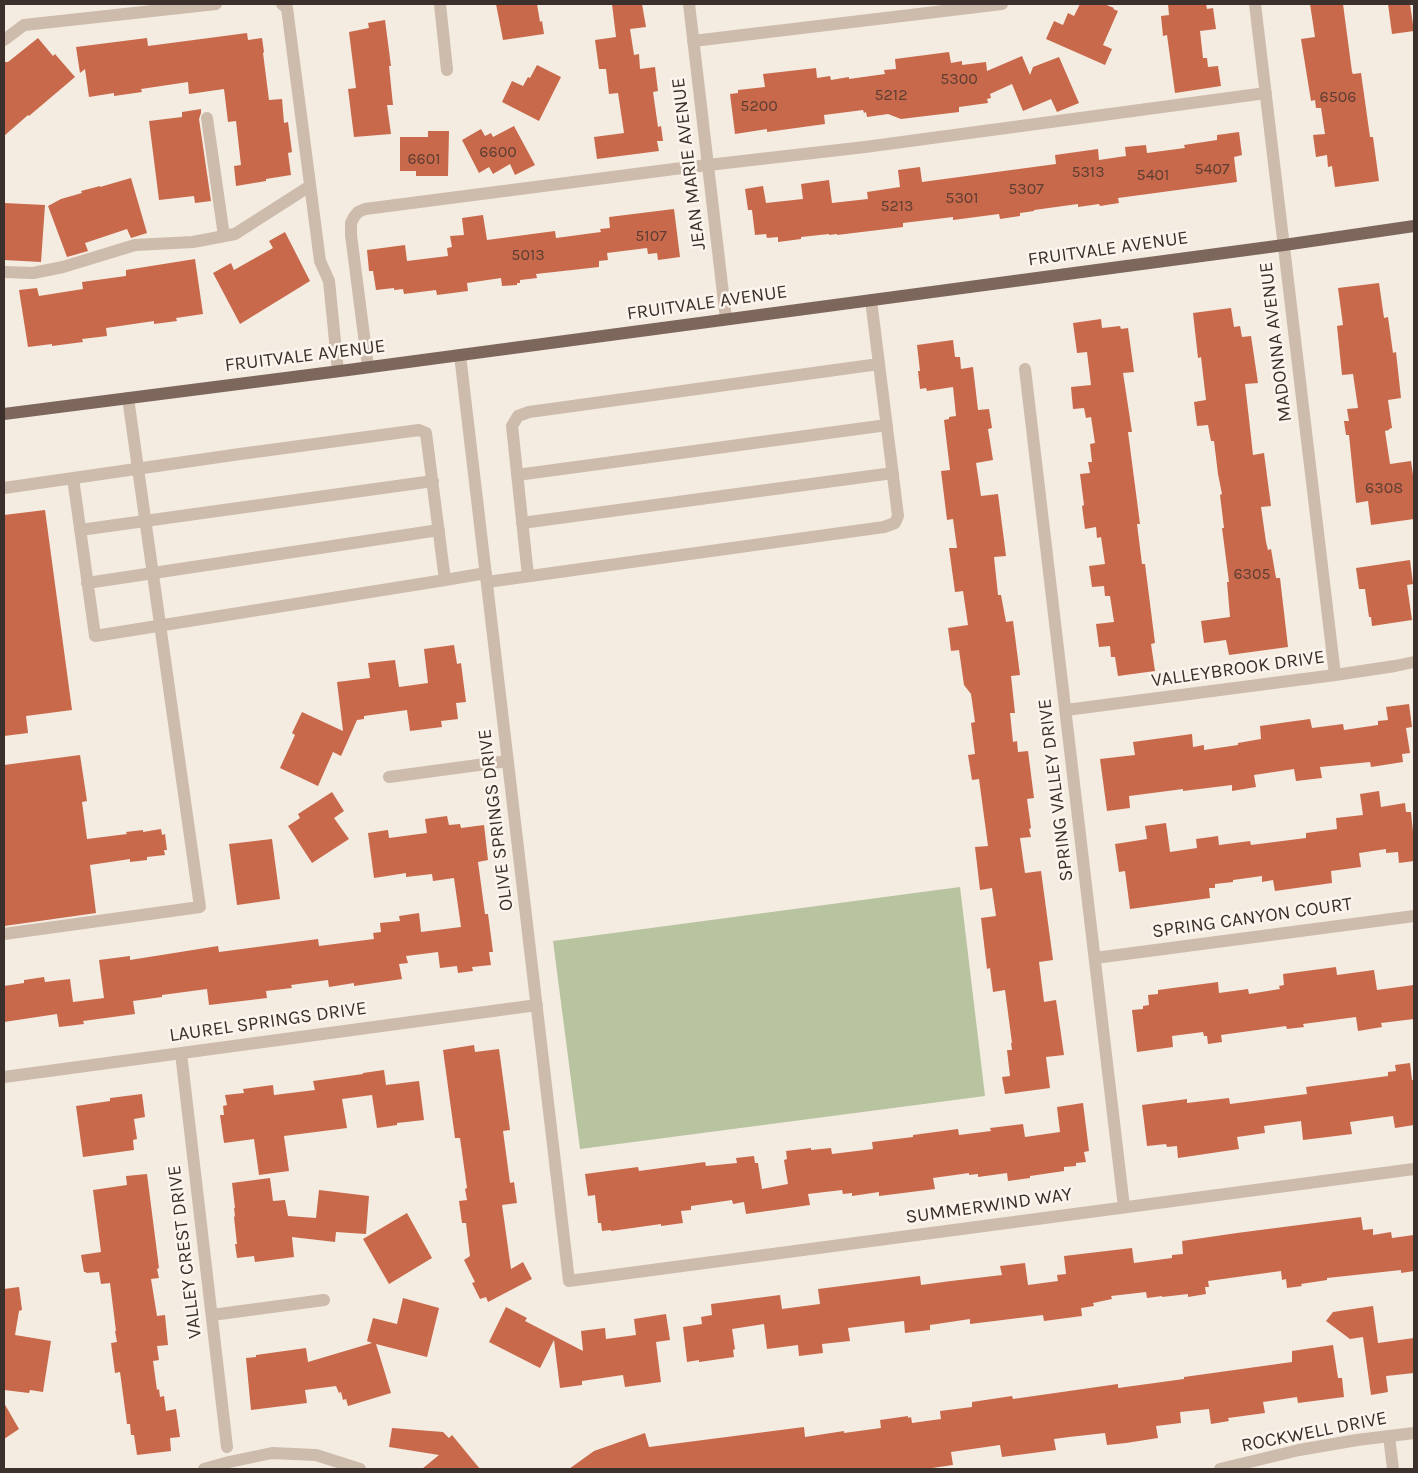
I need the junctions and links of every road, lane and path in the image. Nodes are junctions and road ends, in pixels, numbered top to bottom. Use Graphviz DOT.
graph roads {
  1 [pos="216,4"];
  2 [pos="282,4"];
  3 [pos="440,4"];
  4 [pos="688,4"];
  5 [pos="1002,4"];
  6 [pos="1255,4"];
  7 [pos="4,40"];
  8 [pos="693,41"];
  9 [pos="448,70"];
  10 [pos="1266,93"];
  11 [pos="207,118"];
  12 [pos="708,165"];
  13 [pos="310,186"];
  14 [pos="1414,226"];
  15 [pos="224,236"];
  16 [pos="1284,245"];
  17 [pos="4,272"];
  18 [pos="871,300"];
  19 [pos="726,319"];
  20 [pos="460,355"];
  21 [pos="880,364"];
  22 [pos="368,367"];
  23 [pos="1026,369"];
  24 [pos="338,371"];
  25 [pos="128,398"];
  26 [pos="4,414"];
  27 [pos="887,425"];
  28 [pos="138,469"];
  29 [pos="893,473"];
  30 [pos="517,475"];
  31 [pos="73,478"];
  32 [pos="433,482"];
  33 [pos="4,488"];
  34 [pos="145,521"];
  35 [pos="522,523"];
  36 [pos="80,530"];
  37 [pos="439,530"];
  38 [pos="152,572"];
  39 [pos="528,576"];
  40 [pos="486,577"];
  41 [pos="445,580"];
  42 [pos="87,583"];
  43 [pos="161,625"];
  44 [pos="1414,662"];
  45 [pos="1335,675"];
  46 [pos="1066,710"];
  47 [pos="508,762"];
  48 [pos="390,777"];
  49 [pos="1414,916"];
  50 [pos="4,934"];
  51 [pos="1095,958"];
  52 [pos="537,1005"];
  53 [pos="181,1053"];
  54 [pos="4,1077"];
  55 [pos="1414,1169"];
  56 [pos="1124,1207"];
  57 [pos="569,1281"];
  58 [pos="324,1300"];
  59 [pos="212,1315"];
  60 [pos="1414,1433"];
  61 [pos="1389,1436"];
  62 [pos="227,1447"];
  63 [pos="204,1469"];
  64 [pos="360,1469"];
  65 [pos="1220,1469"];
  66 [pos="1393,1469"];
  1 -- 7 [label="street"];
  2 -- 13 [label="street"];
  3 -- 9 [label="street"];
  4 -- 8 [label="street, JEAN MARIE AVENUE"];
  5 -- 8 [label="street"];
  6 -- 10 [label="street, MADONNA AVENUE"];
  8 -- 12 [label="street, JEAN MARIE AVENUE"];
  10 -- 12 [label="street"];
  10 -- 16 [label="street, MADONNA AVENUE"];
  11 -- 15 [label="street"];
  12 -- 19 [label="street, JEAN MARIE AVENUE"];
  12 -- 22 [label="street"];
  13 -- 15 [label="street"];
  13 -- 24 [label="street"];
  14 -- 16 [label="main road, FRUITVALE AVENUE"];
  15 -- 17 [label="street"];
  16 -- 18 [label="main road, FRUITVALE AVENUE"];
  16 -- 45 [label="street, MADONNA AVENUE"];
  18 -- 19 [label="main road, FRUITVALE AVENUE"];
  18 -- 21 [label="street"];
  19 -- 20 [label="main road, FRUITVALE AVENUE"];
  20 -- 22 [label="main road, FRUITVALE AVENUE"];
  20 -- 40 [label="street, OLIVE SPRINGS DRIVE"];
  21 -- 27 [label="street"];
  21 -- 30 [label="street"];
  22 -- 24 [label="main road, FRUITVALE AVENUE"];
  23 -- 46 [label="street, SPRING VALLEY DRIVE"];
  24 -- 25 [label="main road, FRUITVALE AVENUE"];
  25 -- 26 [label="main road, FRUITVALE AVENUE"];
  25 -- 28 [label="street"];
  27 -- 29 [label="street"];
  27 -- 30 [label="street"];
  28 -- 31 [label="street"];
  28 -- 32 [label="street"];
  28 -- 34 [label="street"];
  29 -- 35 [label="street"];
  29 -- 39 [label="street"];
  30 -- 35 [label="street"];
  31 -- 33 [label="street"];
  31 -- 36 [label="street"];
  32 -- 34 [label="street"];
  32 -- 37 [label="street"];
  34 -- 36 [label="street"];
  34 -- 38 [label="street"];
  35 -- 39 [label="street"];
  36 -- 42 [label="street"];
  37 -- 38 [label="street"];
  37 -- 41 [label="street"];
  38 -- 42 [label="street"];
  38 -- 43 [label="street"];
  39 -- 40 [label="street"];
  40 -- 41 [label="street"];
  40 -- 47 [label="street, OLIVE SPRINGS DRIVE"];
  41 -- 43 [label="street"];
  42 -- 43 [label="street"];
  43 -- 50 [label="street"];
  44 -- 45 [label="street, VALLEYBROOK DRIVE"];
  45 -- 46 [label="street, VALLEYBROOK DRIVE"];
  46 -- 51 [label="street, SPRING VALLEY DRIVE"];
  47 -- 48 [label="street"];
  47 -- 52 [label="street, OLIVE SPRINGS DRIVE"];
  49 -- 51 [label="street, SPRING CANYON COURT"];
  51 -- 56 [label="street, SPRING VALLEY DRIVE"];
  52 -- 53 [label="street, LAUREL SPRINGS DRIVE"];
  52 -- 57 [label="street, OLIVE SPRINGS DRIVE"];
  53 -- 54 [label="street, LAUREL SPRINGS DRIVE"];
  53 -- 59 [label="street, VALLEY CREST DRIVE"];
  55 -- 56 [label="street, SUMMERWIND WAY"];
  56 -- 57 [label="street, SUMMERWIND WAY"];
  58 -- 59 [label="street"];
  59 -- 62 [label="street, VALLEY CREST DRIVE"];
  60 -- 61 [label="street, ROCKWELL DRIVE"];
  61 -- 65 [label="street, ROCKWELL DRIVE"];
  61 -- 66 [label="street"];
  63 -- 64 [label="street"];
}
